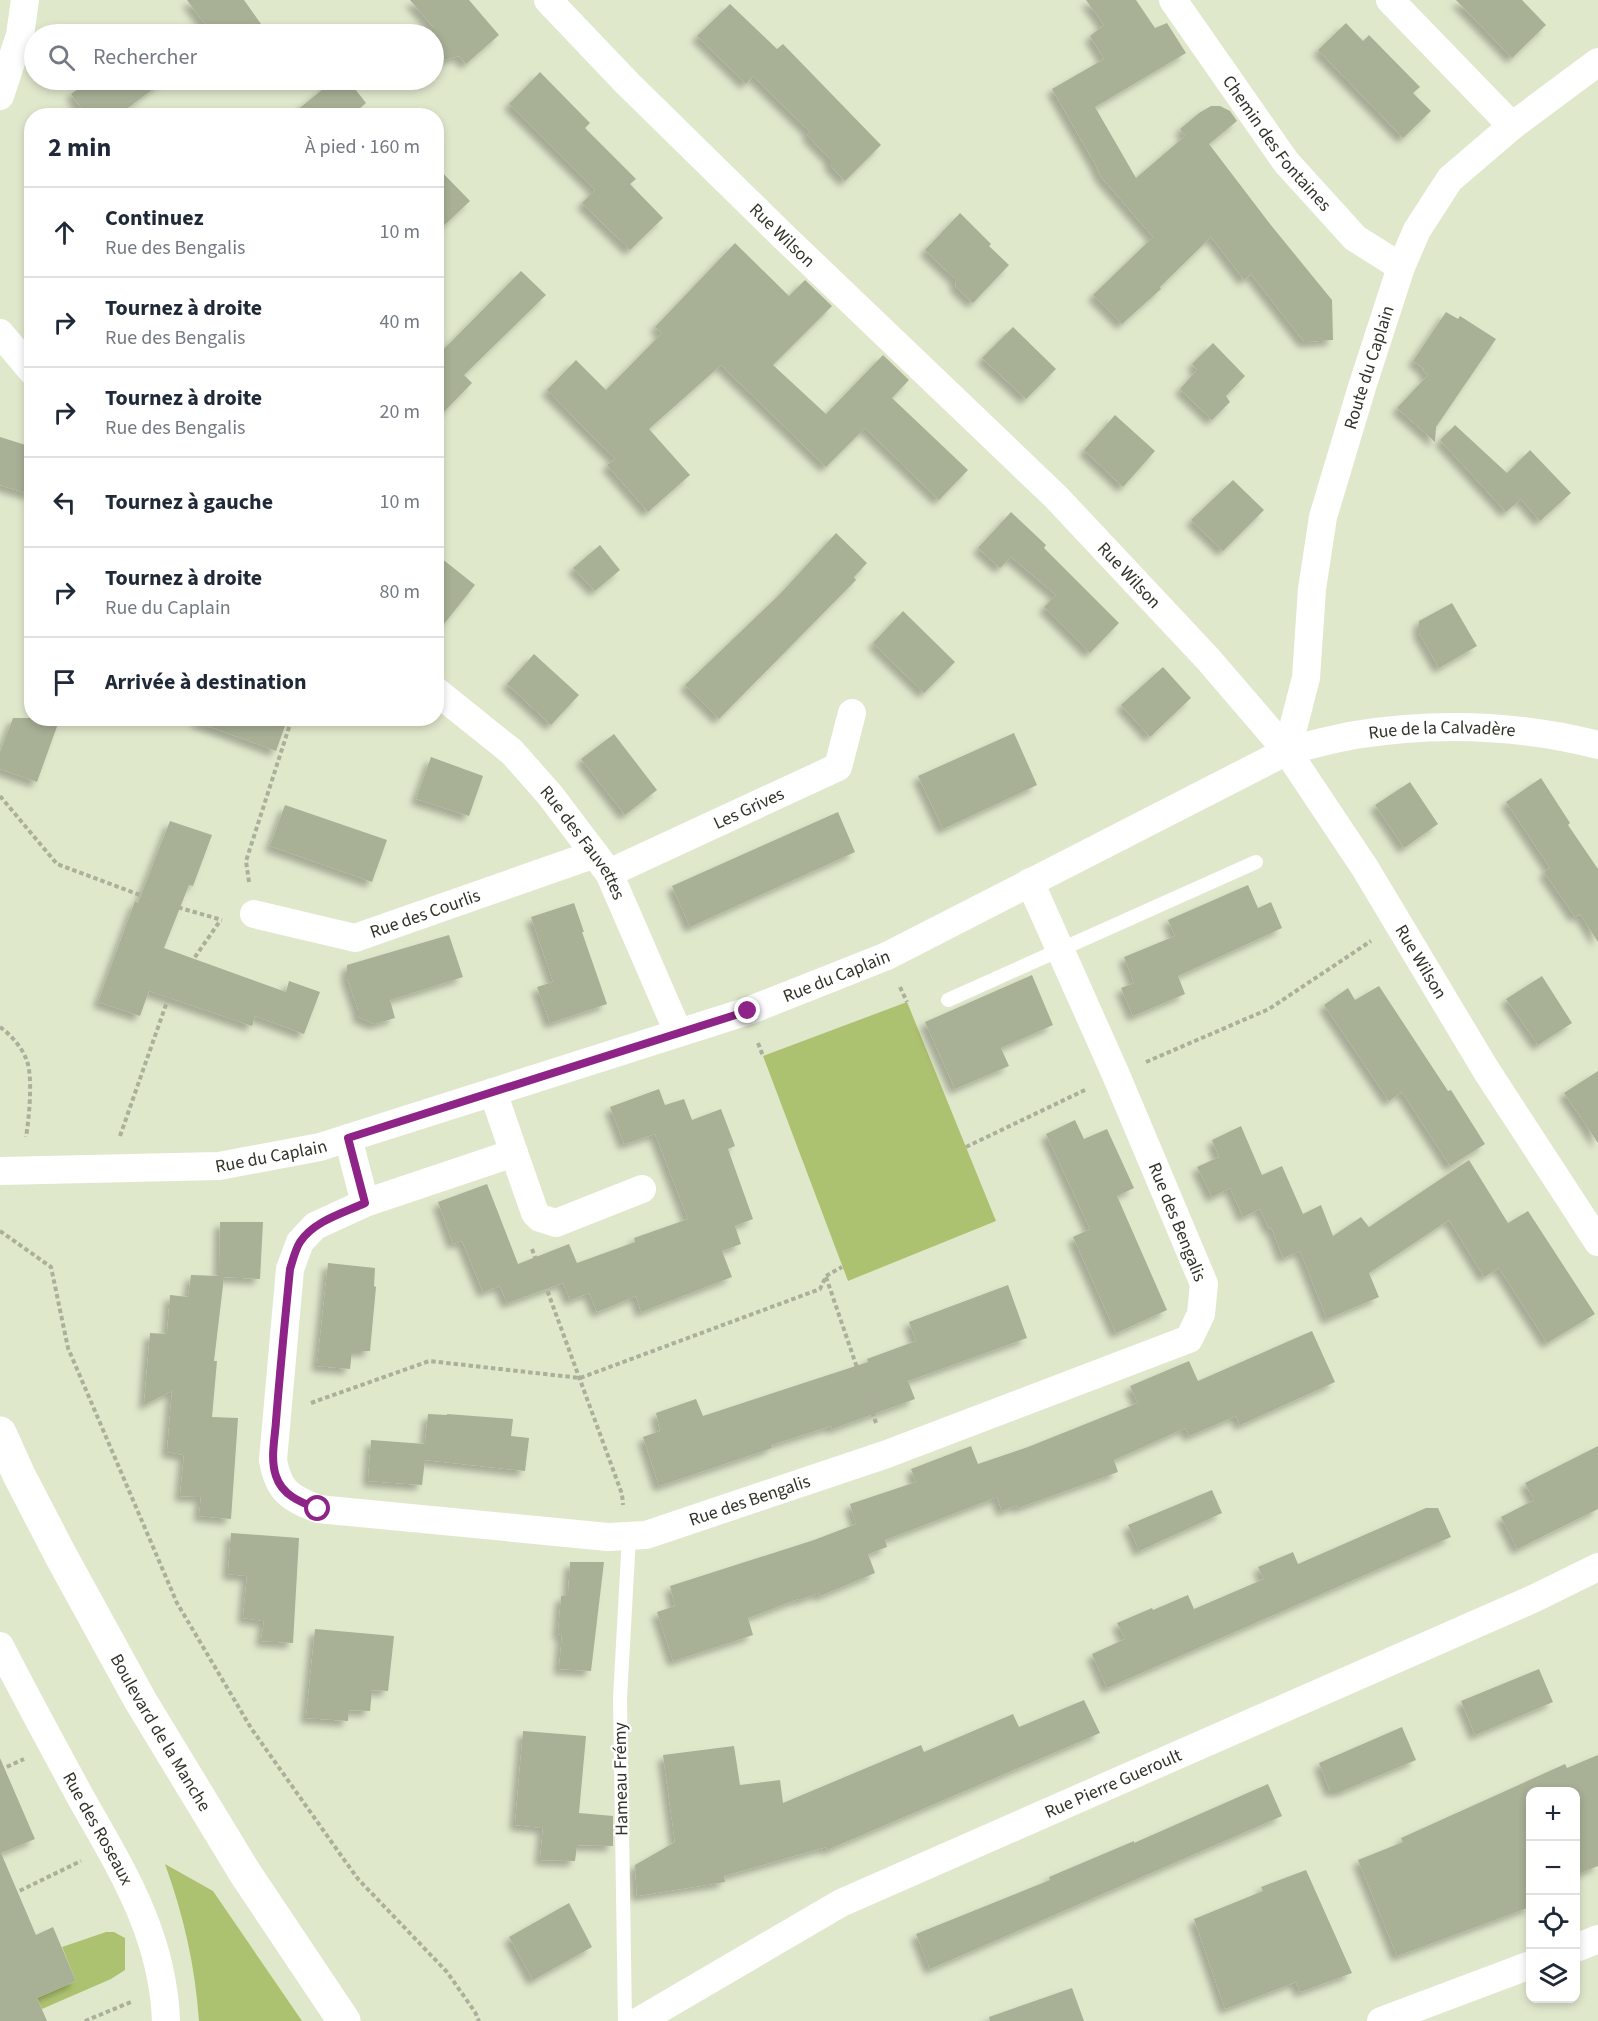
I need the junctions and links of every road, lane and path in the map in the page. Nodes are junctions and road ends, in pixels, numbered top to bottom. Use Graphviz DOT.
graph roads {
  1 [pos="25,0"];
  2 [pos="548,0"];
  3 [pos="1173,0"];
  4 [pos="1390,0"];
  5 [pos="1598,62"];
  6 [pos="0,96"];
  7 [pos="1512,126"];
  8 [pos="1401,267"];
  9 [pos="0,335"];
  10 [pos="24,362"];
  11 [pos="444,697"];
  12 [pos="852,713"];
  13 [pos="289,726"];
  14 [pos="1598,745"];
  15 [pos="1287,751"];
  16 [pos="0,796"];
  17 [pos="1256,862"];
  18 [pos="602,864"];
  19 [pos="1030,882"];
  20 [pos="254,914"];
  21 [pos="220,921"];
  22 [pos="1398,923"];
  23 [pos="1058,949"];
  24 [pos="948,999"];
  25 [pos="0,1027"];
  26 [pos="678,1032"];
  27 [pos="1116,1075"];
  28 [pos="493,1092"];
  29 [pos="348,1138"];
  30 [pos="966,1147"];
  31 [pos="514,1154"];
  32 [pos="117,1168"];
  33 [pos="11,1171"];
  34 [pos="642,1189"];
  35 [pos="365,1203"];
  36 [pos="535,1213"];
  37 [pos="0,1231"];
  38 [pos="1598,1242"];
  39 [pos="842,1267"];
  40 [pos="826,1276"];
  41 [pos="580,1378"];
  42 [pos="277,1407"];
  43 [pos="0,1433"];
  44 [pos="887,1454"];
  45 [pos="628,1537"];
  46 [pos="1598,1568"];
  47 [pos="0,1646"];
  48 [pos="109,1848"];
  49 [pos="13,1894"];
  50 [pos="1598,1939"];
  51 [pos="1580,1946"];
  52 [pos="1526,1967"];
  53 [pos="163,1989"];
  54 [pos="85,2021"];
  55 [pos="166,2021"];
  56 [pos="344,2021"];
  57 [pos="479,2021"];
  58 [pos="625,2021"];
  59 [pos="639,2021"];
  60 [pos="1381,2021"];
  1 -- 6 [label="street"];
  2 -- 15 [label="street, Rue Wilson"];
  3 -- 8 [label="street, Chemin des Fontaines"];
  4 -- 7 [label="street"];
  5 -- 7 [label="street, Route du Caplain"];
  7 -- 8 [label="street, Route du Caplain"];
  8 -- 15 [label="street, Route du Caplain"];
  9 -- 10 [label="street"];
  11 -- 18 [label="street, Rue des Fauvettes"];
  12 -- 18 [label="street, Les Grives"];
  13 -- 20 [label="path"];
  14 -- 15 [label="street, Rue de la Calvadère"];
  15 -- 19 [label="street, Rue du Caplain"];
  15 -- 22 [label="street, Rue Wilson"];
  16 -- 21 [label="path"];
  17 -- 23 [label="lane"];
  18 -- 20 [label="street, Rue des Courlis"];
  18 -- 26 [label="street, Rue des Fauvettes"];
  19 -- 23 [label="street, Rue des Bengalis"];
  19 -- 26 [label="street, Rue du Caplain"];
  20 -- 21 [label="path"];
  21 -- 32 [label="path"];
  22 -- 27 [label="path"];
  22 -- 38 [label="street, Rue Wilson"];
  23 -- 24 [label="lane"];
  23 -- 27 [label="street, Rue des Bengalis"];
  25 -- 33 [label="path"];
  26 -- 28 [label="street, Rue du Caplain"];
  27 -- 30 [label="path"];
  27 -- 44 [label="street, Rue des Bengalis"];
  28 -- 29 [label="street, Rue du Caplain"];
  28 -- 31 [label="street"];
  29 -- 32 [label="street, Rue du Caplain"];
  29 -- 35 [label="street"];
  31 -- 35 [label="street, Rue des Bengalis"];
  31 -- 36 [label="street"];
  32 -- 33 [label="street, Rue du Caplain"];
  34 -- 36 [label="street"];
  35 -- 42 [label="street, Rue des Bengalis"];
  36 -- 41 [label="path"];
  37 -- 57 [label="path"];
  39 -- 40 [label="path"];
  40 -- 41 [label="path"];
  40 -- 44 [label="path"];
  41 -- 42 [label="path"];
  41 -- 45 [label="path"];
  42 -- 45 [label="street, Rue des Bengalis"];
  43 -- 56 [label="main road, Boulevard de la Manche"];
  44 -- 45 [label="street, Rue des Bengalis"];
  45 -- 58 [label="lane, Hameau Frémy"];
  46 -- 59 [label="street, Rue Pierre Gueroult"];
  47 -- 48 [label="street, Rue des Roseaux"];
  48 -- 49 [label="path"];
  48 -- 53 [label="street, Rue des Roseaux"];
  50 -- 51 [label="street"];
  52 -- 60 [label="street"];
  53 -- 54 [label="path"];
  53 -- 55 [label="street, Rue des Roseaux"];
}
